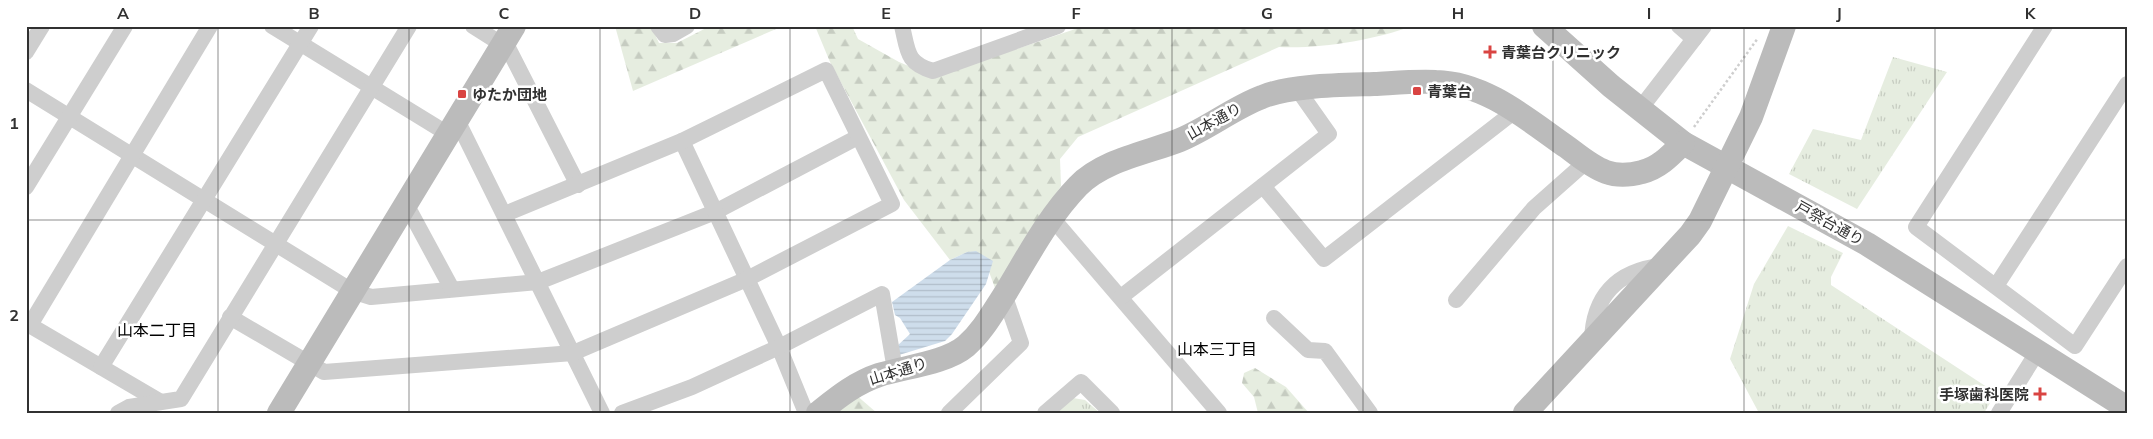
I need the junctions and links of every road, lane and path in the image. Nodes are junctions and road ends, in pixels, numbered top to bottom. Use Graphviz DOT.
graph roads {
  1 [pos="42,26"];
  2 [pos="125,26"];
  3 [pos="210,26"];
  4 [pos="272,26"];
  5 [pos="311,26"];
  6 [pos="409,26"];
  7 [pos="473,26"];
  8 [pos="658,26"];
  9 [pos="688,26"];
  10 [pos="902,26"];
  11 [pos="1058,26"];
  12 [pos="1544,26"];
  13 [pos="1678,26"];
  14 [pos="1784,26"];
  15 [pos="2045,26"];
  16 [pos="1033,30"];
  17 [pos="1699,32"];
  18 [pos="1760,34"];
  19 [pos="508,37"];
  20 [pos="300,43"];
  21 [pos="26,52"];
  22 [pos="2127,84"];
  23 [pos="372,87"];
  24 [pos="26,90"];
  25 [pos="1298,90"];
  26 [pos="1640,110"];
  27 [pos="1515,111"];
  28 [pos="69,116"];
  29 [pos="453,127"];
  30 [pos="858,137"];
  31 [pos="682,141"];
  32 [pos="1683,143"];
  33 [pos="133,156"];
  34 [pos="1587,161"];
  35 [pos="578,185"];
  36 [pos="1263,186"];
  37 [pos="26,187"];
  38 [pos="204,200"];
  39 [pos="406,204"];
  40 [pos="715,212"];
  41 [pos="505,214"];
  42 [pos="1052,218"];
  43 [pos="275,243"];
  44 [pos="2127,266"];
  45 [pos="747,279"];
  46 [pos="538,282"];
  47 [pos="1996,286"];
  48 [pos="352,290"];
  49 [pos="452,290"];
  50 [pos="1004,294"];
  51 [pos="1121,297"];
  52 [pos="1456,300"];
  53 [pos="230,317"];
  54 [pos="1274,318"];
  55 [pos="28,324"];
  56 [pos="779,347"];
  57 [pos="2038,351"];
  58 [pos="573,353"];
  59 [pos="307,364"];
  60 [pos="101,367"];
  61 [pos="895,370"];
  62 [pos="159,401"];
  63 [pos="2127,408"];
  64 [pos="118,413"];
  65 [pos="279,413"];
  66 [pos="602,413"];
  67 [pos="622,413"];
  68 [pos="806,413"];
  69 [pos="818,413"];
  70 [pos="950,413"];
  71 [pos="1045,413"];
  72 [pos="1112,413"];
  73 [pos="1219,413"];
  74 [pos="1370,413"];
  75 [pos="1525,413"];
  76 [pos="1999,413"];
  1 -- 21 [label="street"];
  2 -- 28 [label="street"];
  3 -- 33 [label="street"];
  4 -- 20 [label="street"];
  5 -- 20 [label="street"];
  6 -- 23 [label="street"];
  7 -- 19 [label="street"];
  8 -- 9 [label="street"];
  10 -- 16 [label="street"];
  11 -- 16 [label="street"];
  12 -- 26 [label="street, 戸祭台通り"];
  13 -- 17 [label="street"];
  14 -- 75 [label="street"];
  15 -- 47 [label="street"];
  17 -- 26 [label="street"];
  18 -- 32 [label="path"];
  19 -- 29 [label="street"];
  19 -- 35 [label="street"];
  20 -- 23 [label="street"];
  20 -- 38 [label="street"];
  22 -- 47 [label="street"];
  23 -- 29 [label="street"];
  23 -- 43 [label="street"];
  24 -- 28 [label="street"];
  25 -- 27 [label="street, 山本通り"];
  25 -- 36 [label="street"];
  25 -- 42 [label="street, 山本通り"];
  26 -- 32 [label="street, 戸祭台通り"];
  27 -- 34 [label="street, 山本通り"];
  27 -- 36 [label="street"];
  28 -- 33 [label="street"];
  28 -- 37 [label="street"];
  29 -- 39 [label="street"];
  29 -- 41 [label="street"];
  30 -- 31 [label="street"];
  30 -- 40 [label="street"];
  30 -- 45 [label="street"];
  31 -- 35 [label="street"];
  31 -- 40 [label="street"];
  32 -- 34 [label="street, 山本通り"];
  32 -- 57 [label="street, 戸祭台通り"];
  33 -- 38 [label="street"];
  33 -- 55 [label="street"];
  34 -- 52 [label="street"];
  35 -- 41 [label="street"];
  36 -- 51 [label="street"];
  38 -- 43 [label="street"];
  38 -- 60 [label="street"];
  39 -- 48 [label="street"];
  39 -- 49 [label="street"];
  40 -- 45 [label="street"];
  40 -- 46 [label="street"];
  41 -- 46 [label="street"];
  42 -- 50 [label="street, 山本通り"];
  42 -- 51 [label="street"];
  43 -- 48 [label="street"];
  43 -- 53 [label="street"];
  44 -- 47 [label="street"];
  45 -- 56 [label="street"];
  45 -- 58 [label="street"];
  46 -- 49 [label="street"];
  46 -- 58 [label="street"];
  48 -- 49 [label="street"];
  48 -- 59 [label="street"];
  50 -- 61 [label="street, 山本通り"];
  50 -- 70 [label="street"];
  51 -- 73 [label="street"];
  53 -- 59 [label="street"];
  53 -- 62 [label="street"];
  54 -- 74 [label="street"];
  55 -- 60 [label="street"];
  56 -- 61 [label="street"];
  56 -- 67 [label="street"];
  56 -- 68 [label="street"];
  57 -- 63 [label="street, 戸祭台通り"];
  57 -- 76 [label="street"];
  58 -- 59 [label="street"];
  58 -- 66 [label="street"];
  59 -- 65 [label="street"];
  60 -- 62 [label="street"];
  61 -- 69 [label="street, 山本通り"];
  62 -- 64 [label="street"];
  71 -- 72 [label="street"];
}
